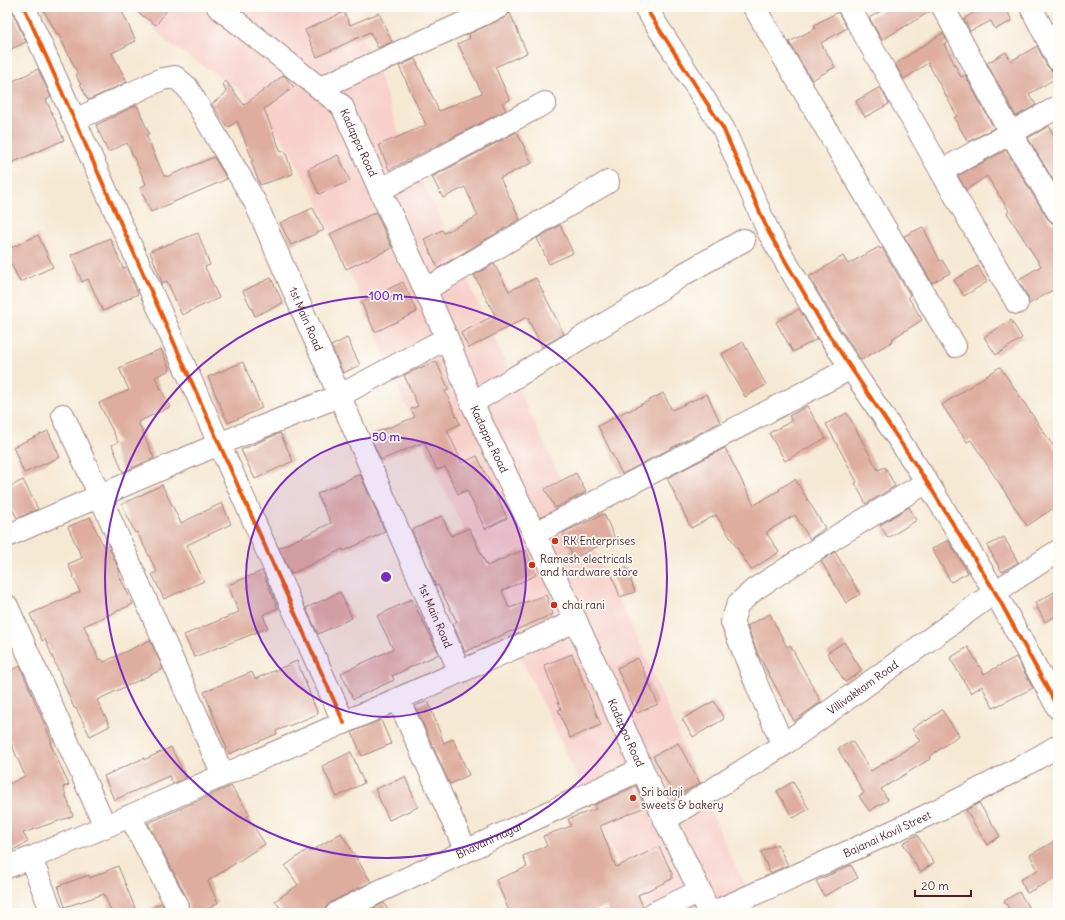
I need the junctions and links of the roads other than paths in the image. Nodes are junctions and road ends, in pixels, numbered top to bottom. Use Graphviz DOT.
graph roads {
  1 [pos="24,7"];
  2 [pos="218,7"];
  3 [pos="499,7"];
  4 [pos="645,7"];
  5 [pos="754,7"];
  6 [pos="849,7"];
  7 [pos="943,7"];
  8 [pos="1031,7"];
  9 [pos="1058,60"];
  10 [pos="320,88"];
  11 [pos="545,103"];
  12 [pos="1058,107"];
  13 [pos="75,120"];
  14 [pos="1010,132"];
  15 [pos="941,171"];
  16 [pos="608,182"];
  17 [pos="380,190"];
  18 [pos="1058,212"];
  19 [pos="744,240"];
  20 [pos="425,290"];
  21 [pos="1018,303"];
  22 [pos="447,338"];
  23 [pos="955,346"];
  24 [pos="850,368"];
  25 [pos="339,396"];
  26 [pos="472,403"];
  27 [pos="62,415"];
  28 [pos="219,444"];
  29 [pos="927,482"];
  30 [pos="100,496"];
  31 [pos="534,534"];
  32 [pos="7,536"];
  33 [pos="1058,551"];
  34 [pos="995,592"];
  35 [pos="7,606"];
  36 [pos="576,621"];
  37 [pos="460,672"];
  38 [pos="398,698"];
  39 [pos="1058,708"];
  40 [pos="344,723"];
  41 [pos="783,745"];
  42 [pos="1058,746"];
  43 [pos="642,769"];
  44 [pos="223,775"];
  45 [pos="130,816"];
  46 [pos="665,820"];
  47 [pos="105,826"];
  48 [pos="466,851"];
  49 [pos="31,858"];
  50 [pos="7,867"];
  51 [pos="700,891"];
  52 [pos="177,906"];
  53 [pos="52,913"];
  54 [pos="337,913"];
  55 [pos="654,913"];
  56 [pos="708,913"];
  57 [pos="712,913"];
  1 -- 13 [label="street"];
  2 -- 10 [label="street, Kadappa Road"];
  3 -- 10 [label="street"];
  4 -- 24 [label="street"];
  5 -- 23 [label="street"];
  6 -- 15 [label="street"];
  7 -- 14 [label="street"];
  8 -- 9 [label="street"];
  10 -- 17 [label="street, Kadappa Road"];
  11 -- 17 [label="street"];
  12 -- 14 [label="street"];
  13 -- 25 [label="street, 1st Main Road"];
  13 -- 28 [label="street"];
  14 -- 15 [label="street"];
  14 -- 18 [label="street"];
  15 -- 21 [label="street"];
  16 -- 20 [label="street"];
  17 -- 20 [label="street, Kadappa Road"];
  19 -- 26 [label="street"];
  20 -- 22 [label="street, Kadappa Road"];
  22 -- 25 [label="street"];
  22 -- 26 [label="street, Kadappa Road"];
  24 -- 29 [label="street"];
  24 -- 31 [label="street"];
  25 -- 28 [label="street"];
  25 -- 37 [label="street, 1st Main Road"];
  26 -- 31 [label="street, Kadappa Road"];
  27 -- 30 [label="street"];
  28 -- 30 [label="street"];
  28 -- 40 [label="street"];
  29 -- 34 [label="street"];
  29 -- 41 [label="street"];
  30 -- 32 [label="street"];
  30 -- 44 [label="street"];
  31 -- 36 [label="street, Kadappa Road"];
  33 -- 34 [label="street, Villivakkam Road"];
  34 -- 39 [label="street"];
  34 -- 41 [label="street, Villivakkam Road"];
  35 -- 47 [label="street"];
  36 -- 37 [label="street"];
  36 -- 43 [label="street, Kadappa Road"];
  37 -- 38 [label="street"];
  38 -- 40 [label="street"];
  38 -- 48 [label="street"];
  40 -- 44 [label="street"];
  41 -- 46 [label="street, Villivakkam Road"];
  42 -- 57 [label="street, Bajanai Kovil Street"];
  43 -- 46 [label="street, Kadappa Road"];
  43 -- 48 [label="street, Bhavani nagar"];
  44 -- 45 [label="street"];
  45 -- 47 [label="street"];
  45 -- 52 [label="street"];
  46 -- 51 [label="street, Kadappa Road"];
  47 -- 49 [label="street"];
  48 -- 54 [label="street, Bhavani nagar"];
  49 -- 50 [label="street"];
  49 -- 53 [label="street"];
  51 -- 55 [label="street"];
  51 -- 56 [label="street, Kadappa Road"];
}
